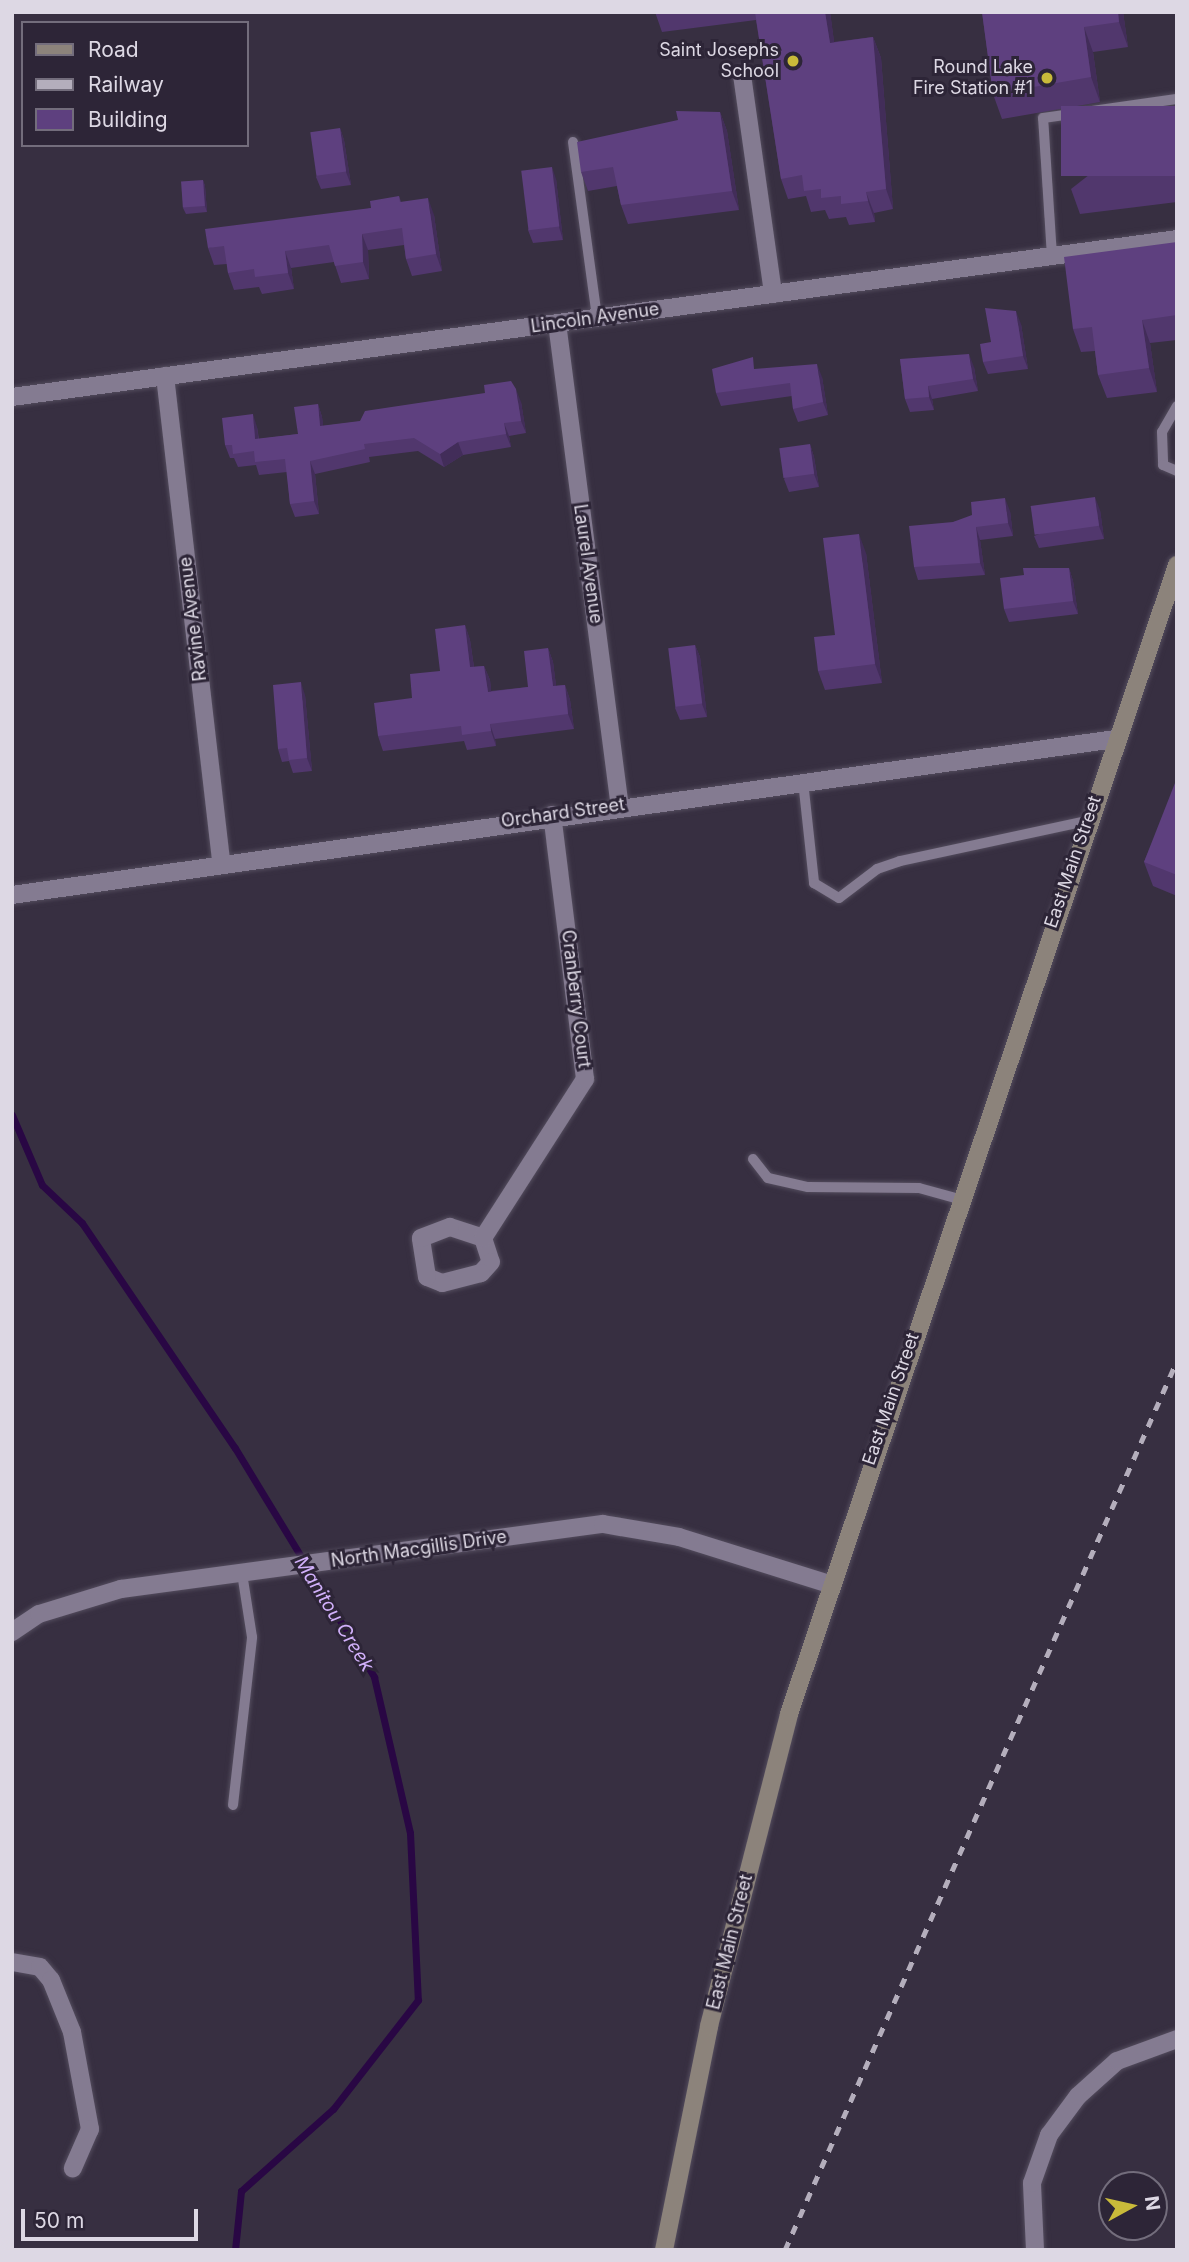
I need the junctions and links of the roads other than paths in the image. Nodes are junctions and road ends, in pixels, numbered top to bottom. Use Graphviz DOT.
graph roads {
  1 [pos="742,75"];
  2 [pos="1177,99"];
  3 [pos="573,142"];
  4 [pos="1177,239"];
  5 [pos="1052,256"];
  6 [pos="773,294"];
  7 [pos="597,318"];
  8 [pos="557,323"];
  9 [pos="165,376"];
  10 [pos="12,397"];
  11 [pos="1177,406"];
  12 [pos="1177,471"];
  13 [pos="1177,565"];
  14 [pos="1115,739"];
  15 [pos="803,781"];
  16 [pos="620,805"];
  17 [pos="552,815"];
  18 [pos="1087,821"];
  19 [pos="221,862"];
  20 [pos="12,895"];
  21 [pos="753,1159"];
  22 [pos="959,1199"];
  23 [pos="484,1238"];
  24 [pos="242,1573"];
  25 [pos="829,1584"];
  26 [pos="12,1632"];
  27 [pos="233,1805"];
  28 [pos="12,1962"];
  29 [pos="1177,2039"];
  30 [pos="73,2168"];
  31 [pos="664,2250"];
  32 [pos="1035,2250"];
  1 -- 6 [label="street"];
  2 -- 5 [label="lane"];
  3 -- 7 [label="lane"];
  4 -- 5 [label="street, Lincoln Avenue"];
  5 -- 6 [label="street, Lincoln Avenue"];
  6 -- 7 [label="street, Lincoln Avenue"];
  7 -- 8 [label="street, Lincoln Avenue"];
  8 -- 9 [label="street, Lincoln Avenue"];
  8 -- 16 [label="street, Laurel Avenue"];
  9 -- 10 [label="street, Lincoln Avenue"];
  9 -- 19 [label="street, Ravine Avenue"];
  11 -- 12 [label="lane"];
  13 -- 14 [label="main road, East Main Street"];
  14 -- 15 [label="street, Orchard Street"];
  14 -- 18 [label="main road, East Main Street"];
  15 -- 16 [label="street, Orchard Street"];
  15 -- 18 [label="lane"];
  16 -- 17 [label="street, Orchard Street"];
  17 -- 19 [label="street, Orchard Street"];
  17 -- 23 [label="street, Cranberry Court"];
  18 -- 22 [label="main road, East Main Street"];
  19 -- 20 [label="street, Orchard Street"];
  21 -- 22 [label="lane"];
  22 -- 25 [label="main road, East Main Street"];
  24 -- 25 [label="street, North Macgillis Drive"];
  24 -- 26 [label="street, North Macgillis Drive"];
  24 -- 27 [label="lane"];
  25 -- 31 [label="main road, East Main Street"];
  28 -- 30 [label="street"];
  29 -- 32 [label="street"];
}
